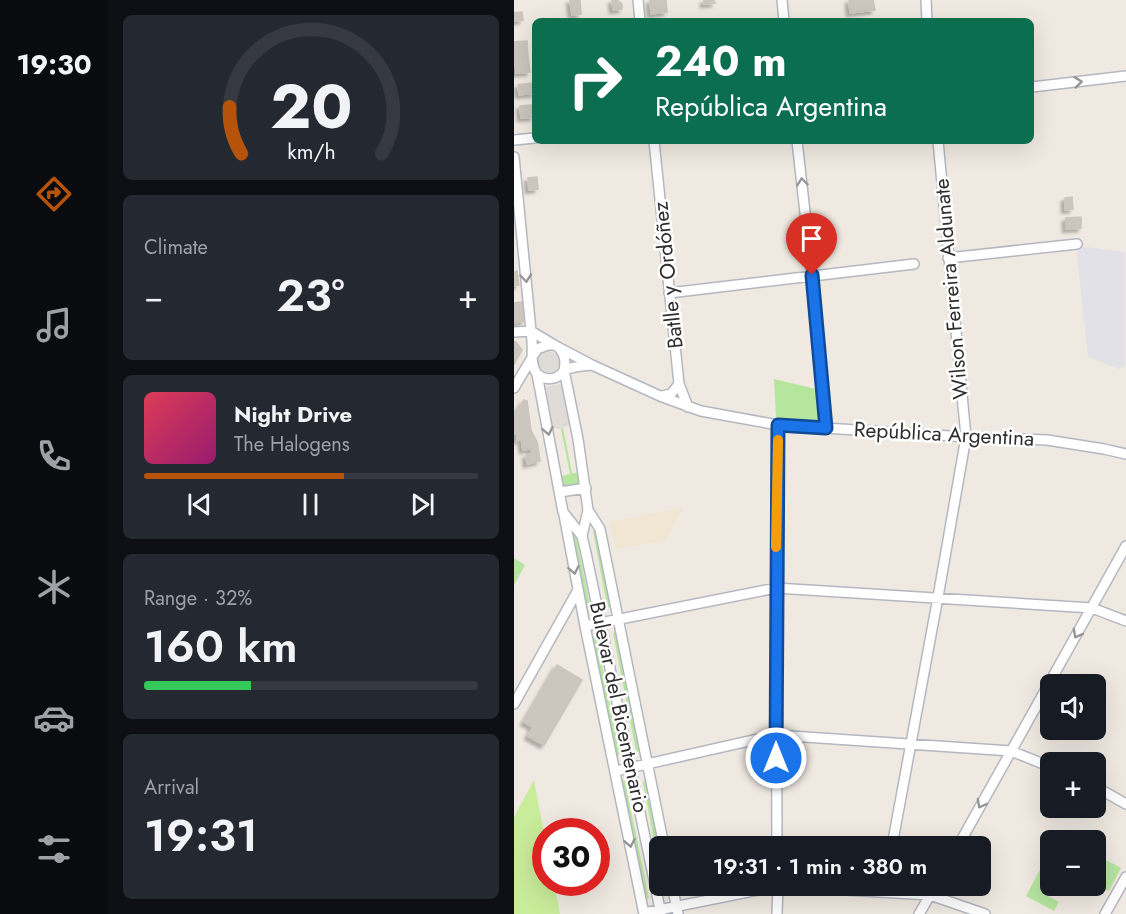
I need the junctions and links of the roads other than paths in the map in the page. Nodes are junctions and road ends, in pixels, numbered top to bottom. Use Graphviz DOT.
graph roads {
  1 [pos="638,0"];
  2 [pos="782,0"];
  3 [pos="926,0"];
  4 [pos="640,18"];
  5 [pos="784,18"];
  6 [pos="927,18"];
  7 [pos="1126,76"];
  8 [pos="1034,87"];
  9 [pos="532,138"];
  10 [pos="514,140"];
  11 [pos="654,144"];
  12 [pos="797,144"];
  13 [pos="938,144"];
  14 [pos="514,157"];
  15 [pos="1077,244"];
  16 [pos="948,258"];
  17 [pos="914,264"];
  18 [pos="812,275"];
  19 [pos="669,293"];
  20 [pos="531,331"];
  21 [pos="514,332"];
  22 [pos="554,345"];
  23 [pos="533,356"];
  24 [pos="592,365"];
  25 [pos="565,370"];
  26 [pos="537,374"];
  27 [pos="679,384"];
  28 [pos="515,387"];
  29 [pos="660,396"];
  30 [pos="688,406"];
  31 [pos="778,425"];
  32 [pos="826,428"];
  33 [pos="966,437"];
  34 [pos="1126,454"];
  35 [pos="586,488"];
  36 [pos="560,492"];
  37 [pos="588,510"];
  38 [pos="564,512"];
  39 [pos="583,536"];
  40 [pos="1126,546"];
  41 [pos="776,588"];
  42 [pos="578,590"];
  43 [pos="938,597"];
  44 [pos="1092,608"];
  45 [pos="619,619"];
  46 [pos="1126,621"];
  47 [pos="601,623"];
  48 [pos="585,626"];
  49 [pos="514,704"];
  50 [pos="776,735"];
  51 [pos="911,744"];
  52 [pos="1011,751"];
  53 [pos="1040,763"];
  54 [pos="647,764"];
  55 [pos="631,767"];
  56 [pos="616,771"];
  57 [pos="1106,793"];
  58 [pos="1126,804"];
  59 [pos="662,836"];
  60 [pos="777,836"];
  61 [pos="894,836"];
  62 [pos="964,836"];
  63 [pos="1126,878"];
  64 [pos="736,896"];
  65 [pos="778,896"];
  66 [pos="929,896"];
  67 [pos="933,896"];
  68 [pos="677,910"];
  69 [pos="661,912"];
  70 [pos="644,914"];
  71 [pos="777,914"];
  72 [pos="919,914"];
  73 [pos="985,914"];
  74 [pos="1105,914"];
  1 -- 4 [label="street"];
  2 -- 5 [label="street"];
  3 -- 6 [label="street"];
  8 -- 7 [label="street, one-way"];
  9 -- 10 [label="street"];
  11 -- 19 [label="street, Batlle y Ordóñez"];
  18 -- 12 [label="street, one-way"];
  13 -- 16 [label="street, Wilson Ferreira Aldunate"];
  14 -- 20 [label="street, Bulevar del Bicentenario, one-way"];
  15 -- 16 [label="street"];
  16 -- 33 [label="street, Wilson Ferreira Aldunate"];
  17 -- 18 [label="street"];
  18 -- 19 [label="street"];
  18 -- 32 [label="street"];
  19 -- 27 [label="street, Batlle y Ordóñez"];
  20 -- 21 [label="street"];
  20 -- 22 [label="street, República Argentina"];
  20 -- 23 [label="street, Bulevar del Bicentenario"];
  22 -- 23 [label="street"];
  22 -- 24 [label="street, República Argentina"];
  22 -- 25 [label="street, Bulevar del Bicentenario"];
  23 -- 26 [label="street, Bulevar del Bicentenario"];
  23 -- 28 [label="street"];
  24 -- 25 [label="street"];
  24 -- 29 [label="street, República Argentina"];
  25 -- 26 [label="street"];
  25 -- 35 [label="street, Bulevar del Bicentenario"];
  26 -- 28 [label="street"];
  26 -- 36 [label="street, Bulevar del Bicentenario, one-way"];
  27 -- 29 [label="street"];
  27 -- 30 [label="street, Batlle y Ordóñez"];
  29 -- 30 [label="street, República Argentina"];
  30 -- 31 [label="street, República Argentina"];
  31 -- 32 [label="street, República Argentina"];
  31 -- 41 [label="street"];
  32 -- 33 [label="street, República Argentina"];
  33 -- 34 [label="street, República Argentina"];
  33 -- 43 [label="street, Wilson Ferreira Aldunate"];
  35 -- 36 [label="street"];
  35 -- 37 [label="street, Bulevar del Bicentenario"];
  36 -- 38 [label="street, Bulevar del Bicentenario"];
  37 -- 39 [label="street, Bulevar del Bicentenario"];
  37 -- 45 [label="street"];
  38 -- 39 [label="street, Bulevar del Bicentenario"];
  38 -- 42 [label="street, one-way"];
  39 -- 47 [label="street, Bulevar del Bicentenario"];
  40 -- 44 [label="street"];
  41 -- 43 [label="street"];
  41 -- 45 [label="street"];
  41 -- 50 [label="street"];
  42 -- 48 [label="street"];
  42 -- 49 [label="street"];
  43 -- 44 [label="street"];
  43 -- 51 [label="street, Wilson Ferreira Aldunate"];
  44 -- 46 [label="street"];
  44 -- 52 [label="street, one-way"];
  45 -- 47 [label="street"];
  45 -- 54 [label="street"];
  47 -- 48 [label="street"];
  47 -- 55 [label="street, Bulevar del Bicentenario"];
  48 -- 56 [label="street"];
  50 -- 51 [label="street"];
  50 -- 54 [label="street"];
  50 -- 60 [label="street"];
  51 -- 52 [label="street"];
  51 -- 61 [label="street, Wilson Ferreira Aldunate"];
  52 -- 53 [label="street"];
  52 -- 62 [label="street, one-way"];
  54 -- 55 [label="street"];
  54 -- 59 [label="street"];
  55 -- 56 [label="street"];
  55 -- 69 [label="street, Bulevar del Bicentenario"];
  56 -- 70 [label="street, one-way"];
  57 -- 58 [label="street"];
  63 -- 74 [label="street"];
  64 -- 68 [label="street"];
  65 -- 71 [label="street"];
  66 -- 72 [label="street"];
  67 -- 73 [label="street"];
  68 -- 69 [label="street"];
  69 -- 70 [label="street"];
}
